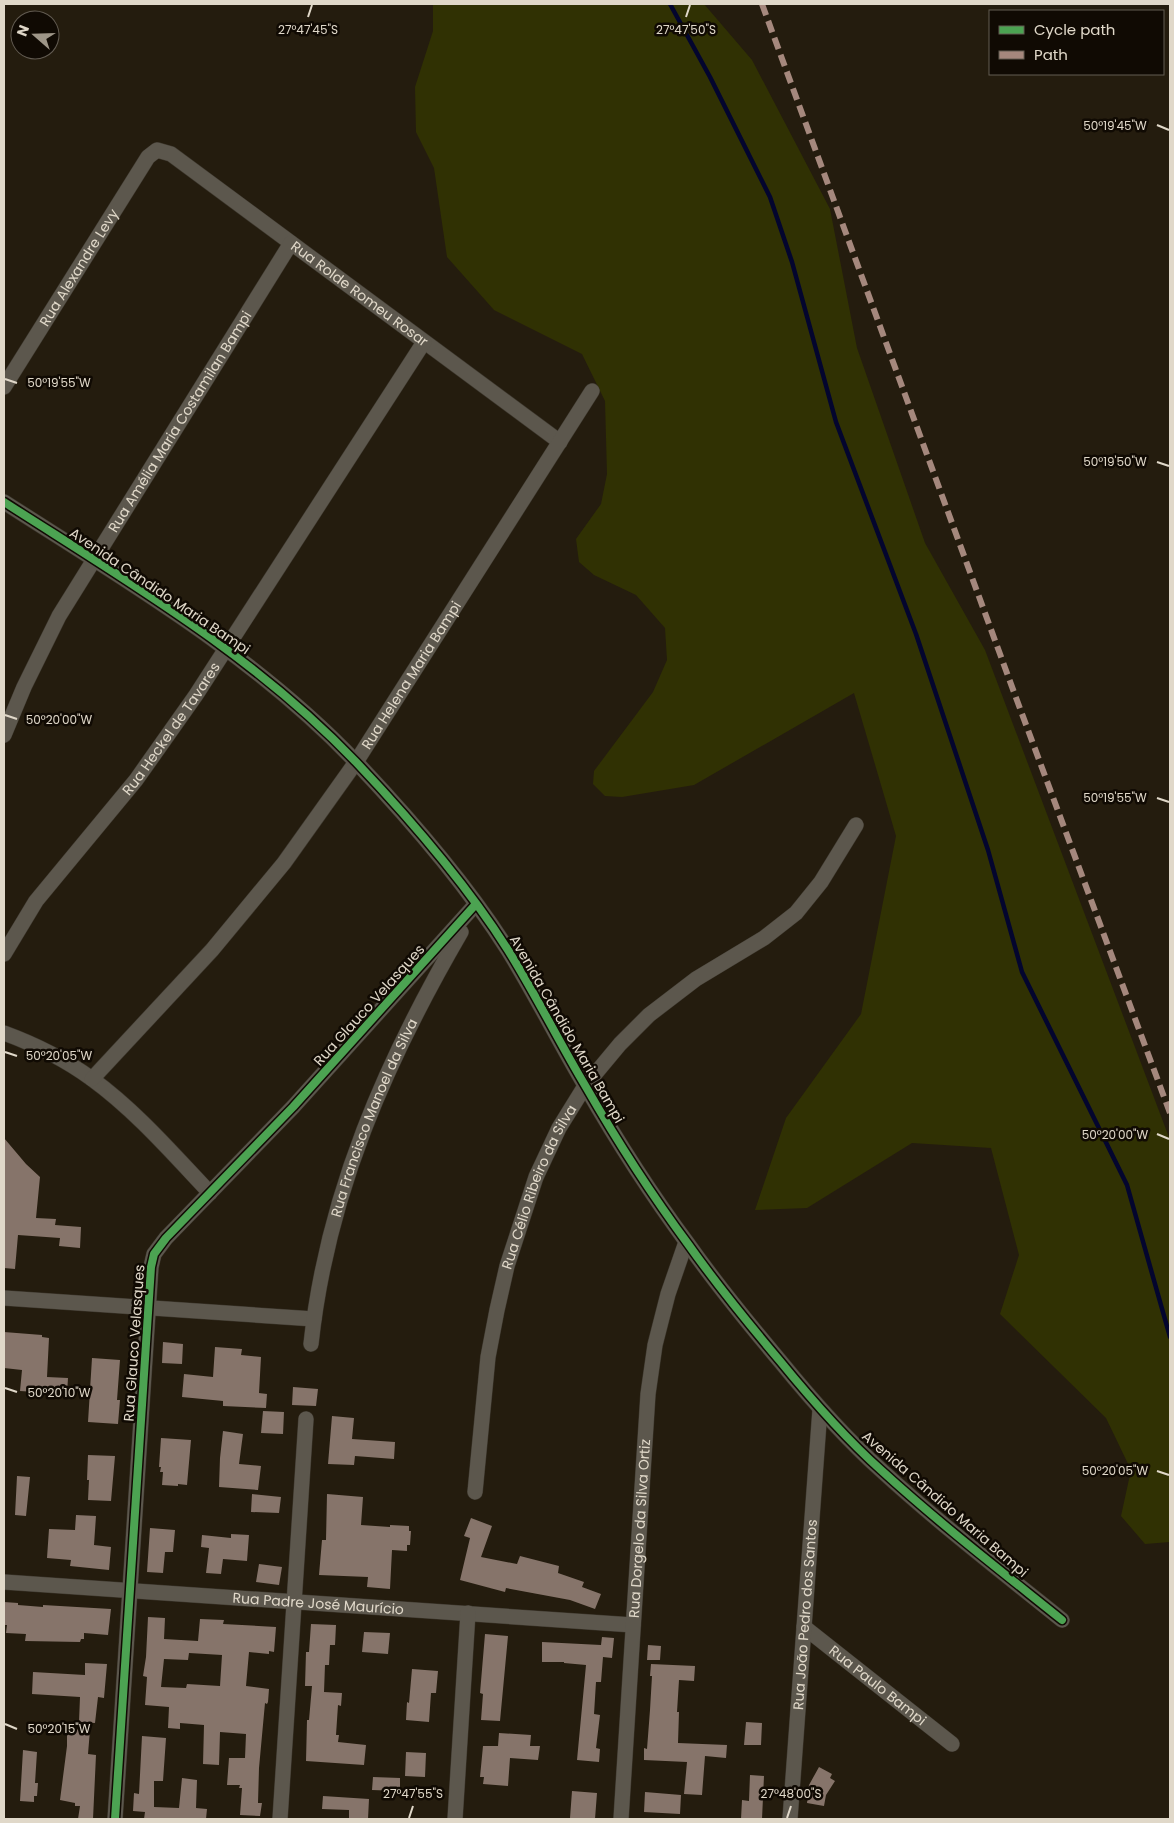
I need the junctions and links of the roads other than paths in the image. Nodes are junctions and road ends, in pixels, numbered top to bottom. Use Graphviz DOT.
graph roads {
  1 [pos="158,150"];
  2 [pos="291,243"];
  3 [pos="424,342"];
  4 [pos="4,387"];
  5 [pos="592,391"];
  6 [pos="560,442"];
  7 [pos="4,502"];
  8 [pos="93,559"];
  9 [pos="227,649"];
  10 [pos="4,735"];
  11 [pos="356,762"];
  12 [pos="856,824"];
  13 [pos="476,904"];
  14 [pos="4,954"];
  15 [pos="4,1033"];
  16 [pos="92,1079"];
  17 [pos="585,1086"];
  18 [pos="210,1193"];
  19 [pos="686,1242"];
  20 [pos="4,1298"];
  21 [pos="148,1308"];
  22 [pos="314,1319"];
  23 [pos="311,1344"];
  24 [pos="820,1409"];
  25 [pos="306,1419"];
  26 [pos="475,1492"];
  27 [pos="4,1582"];
  28 [pos="130,1590"];
  29 [pos="294,1602"];
  30 [pos="468,1613"];
  31 [pos="1062,1620"];
  32 [pos="633,1624"];
  33 [pos="804,1627"];
  34 [pos="952,1744"];
  35 [pos="115,1819"];
  36 [pos="280,1819"];
  37 [pos="455,1819"];
  38 [pos="621,1819"];
  39 [pos="790,1819"];
  1 -- 2 [label="street, Rua Rolde Romeu Rosar"];
  1 -- 4 [label="street, Rua Alexandre Levy"];
  2 -- 3 [label="street, Rua Rolde Romeu Rosar"];
  2 -- 8 [label="street, Rua Amélia Maria Costamilan Bampi"];
  3 -- 6 [label="street, Rua Rolde Romeu Rosar"];
  3 -- 9 [label="street, Rua Heckel de Tavares"];
  5 -- 6 [label="street, Rua Helena Maria Bampi"];
  6 -- 11 [label="street, Rua Helena Maria Bampi"];
  7 -- 8 [label="street, Avenida Cândido Maria Bampi"];
  8 -- 9 [label="street, Avenida Cândido Maria Bampi"];
  8 -- 10 [label="street, Rua Amélia Maria Costamilan Bampi"];
  9 -- 11 [label="street, Avenida Cândido Maria Bampi"];
  9 -- 14 [label="street, Rua Heckel de Tavares"];
  11 -- 13 [label="street, Avenida Cândido Maria Bampi"];
  11 -- 16 [label="street, Rua Helena Maria Bampi"];
  12 -- 17 [label="street, Rua Célio Ribeiro da Silva"];
  13 -- 17 [label="street, Avenida Cândido Maria Bampi"];
  13 -- 18 [label="street, Rua Glauco Velasques"];
  13 -- 22 [label="street, Rua Francisco Manoel da Silva"];
  15 -- 16 [label="street"];
  16 -- 18 [label="street"];
  17 -- 19 [label="street, Avenida Cândido Maria Bampi"];
  17 -- 26 [label="street, Rua Célio Ribeiro da Silva"];
  18 -- 21 [label="street, Rua Glauco Velasques"];
  19 -- 24 [label="street, Avenida Cândido Maria Bampi"];
  19 -- 32 [label="street, Rua Dorgelo da Silva Ortiz"];
  20 -- 21 [label="street"];
  21 -- 22 [label="street"];
  21 -- 28 [label="street, Rua Glauco Velasques"];
  22 -- 23 [label="street, Rua Francisco Manoel da Silva"];
  24 -- 31 [label="street, Avenida Cândido Maria Bampi"];
  24 -- 33 [label="street, Rua João Pedro dos Santos"];
  25 -- 29 [label="street"];
  27 -- 28 [label="street, Rua Padre José Maurício"];
  28 -- 29 [label="street, Rua Padre José Maurício"];
  28 -- 35 [label="street, Rua Glauco Velasques"];
  29 -- 30 [label="street, Rua Padre José Maurício"];
  29 -- 36 [label="street"];
  30 -- 32 [label="street, Rua Padre José Maurício"];
  30 -- 37 [label="street"];
  32 -- 38 [label="street, Rua Dorgelo da Silva Ortiz"];
  33 -- 34 [label="street, Rua Paulo Bampi"];
  33 -- 39 [label="street, Rua João Pedro dos Santos"];
}
